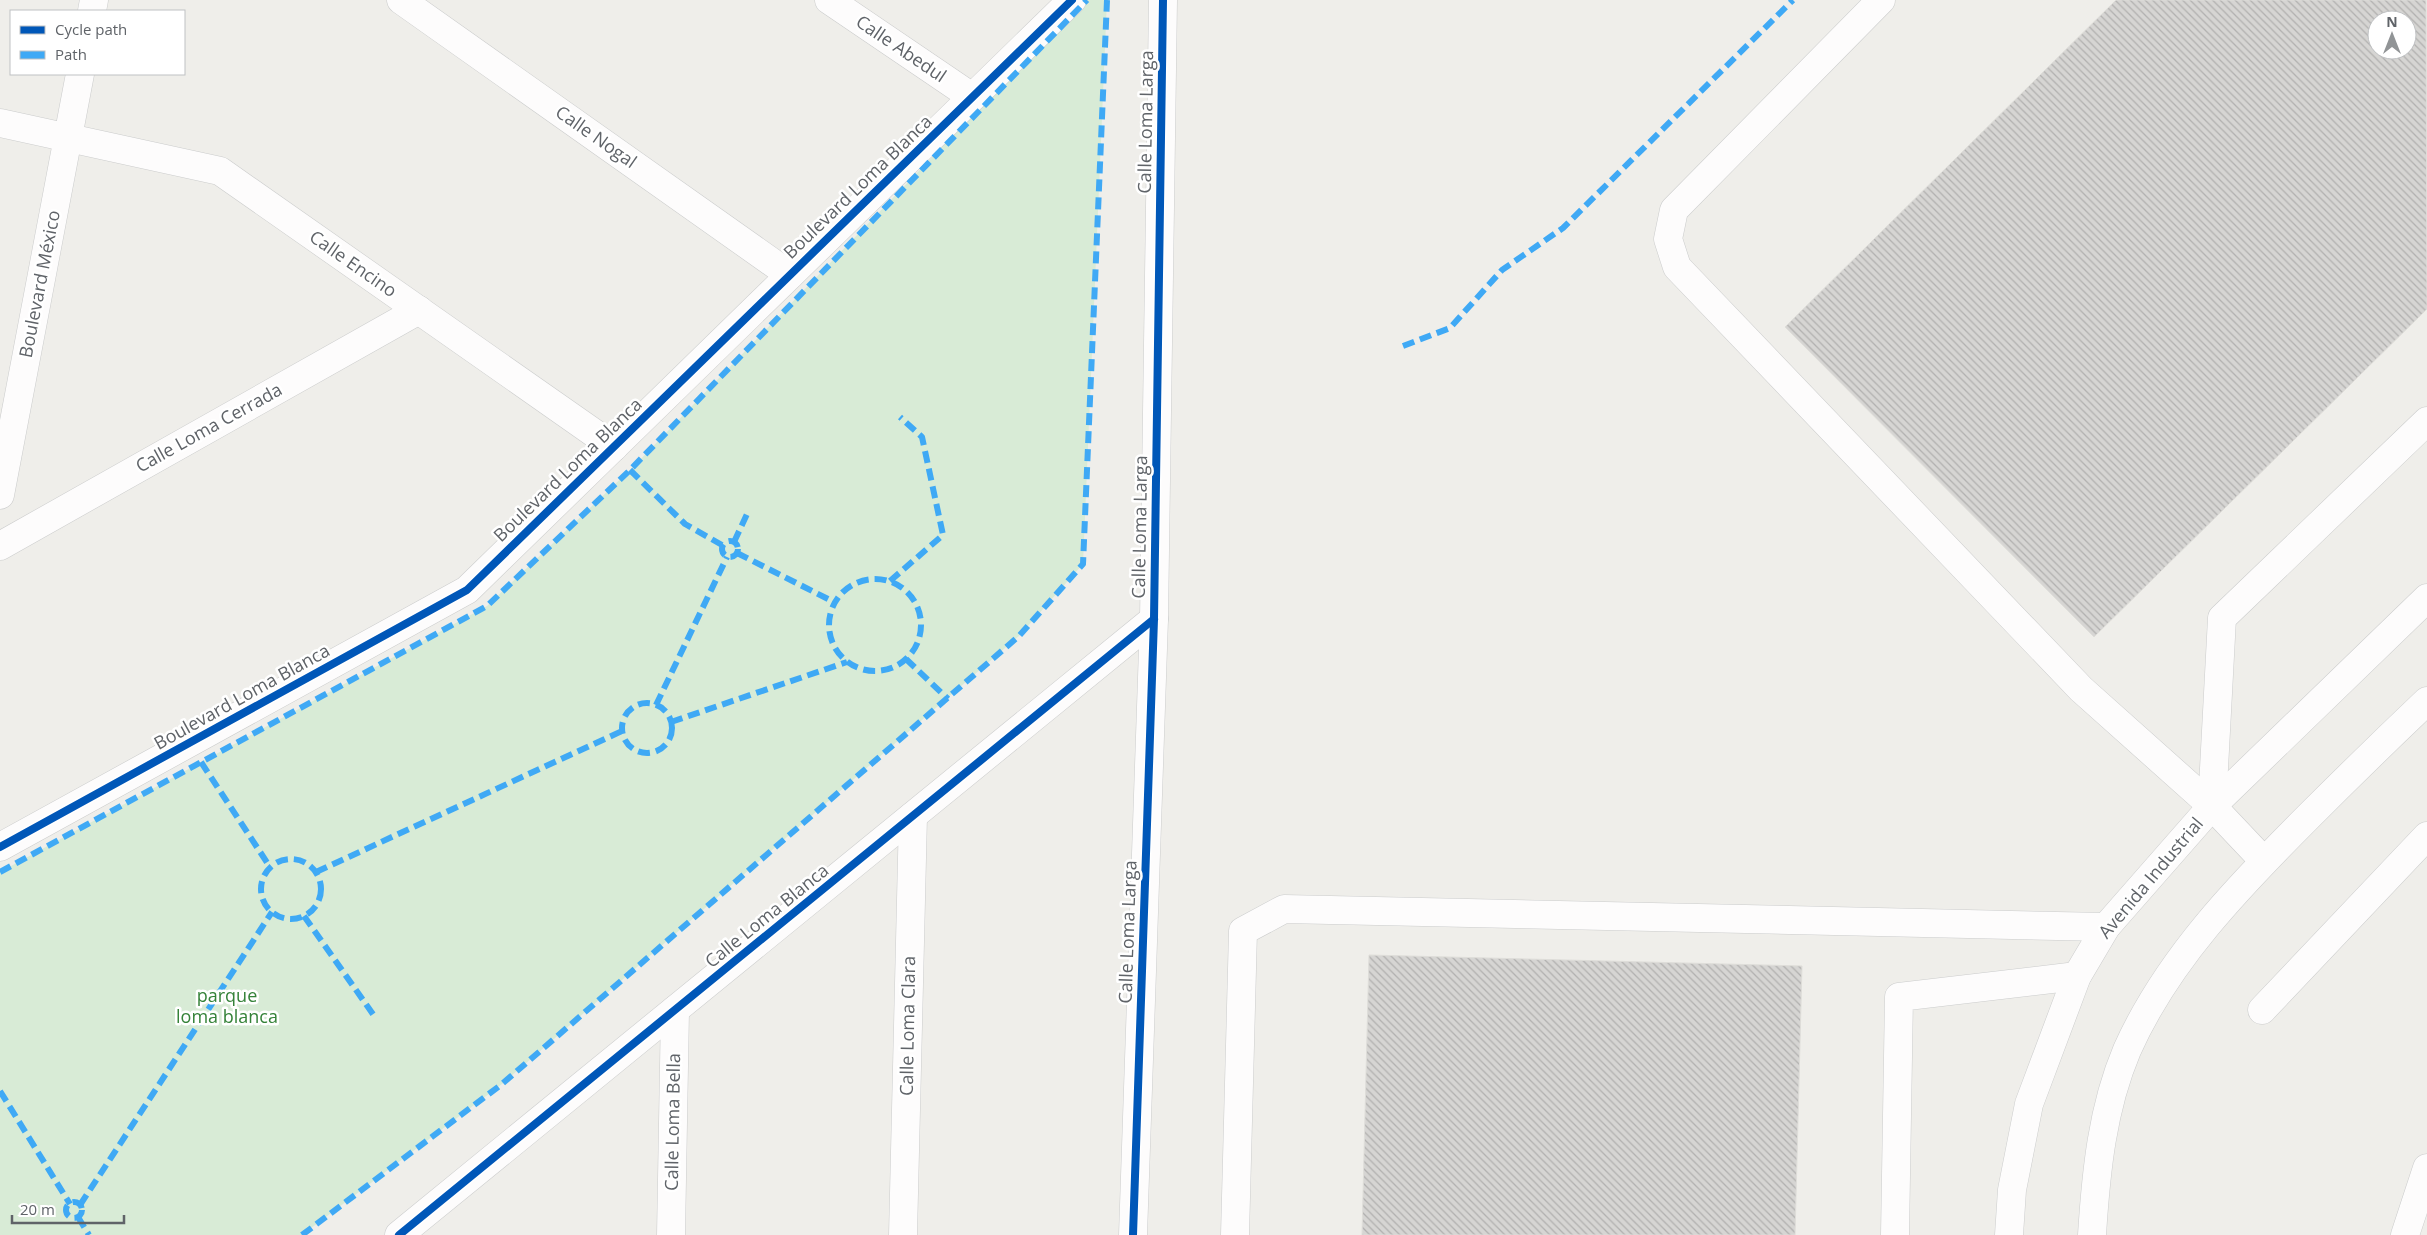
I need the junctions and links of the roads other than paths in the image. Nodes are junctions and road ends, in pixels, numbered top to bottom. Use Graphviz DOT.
graph roads {
  1 [pos="401,0"];
  2 [pos="829,0"];
  3 [pos="1072,0"];
  4 [pos="1163,0"];
  5 [pos="1881,0"];
  6 [pos="80,75"];
  7 [pos="972,97"];
  8 [pos="0,124"];
  9 [pos="67,138"];
  10 [pos="790,275"];
  11 [pos="418,310"];
  12 [pos="2427,421"];
  13 [pos="614,447"];
  14 [pos="0,495"];
  15 [pos="0,546"];
  16 [pos="2427,598"];
  17 [pos="1154,619"];
  18 [pos="2427,701"];
  19 [pos="2212,806"];
  20 [pos="913,816"];
  21 [pos="2427,836"];
  22 [pos="0,847"];
  23 [pos="2264,860"];
  24 [pos="2106,927"];
  25 [pos="2077,976"];
  26 [pos="675,1010"];
  27 [pos="2262,1010"];
  28 [pos="2427,1168"];
  29 [pos="434,1206"];
  30 [pos="399,1235"];
  31 [pos="434,1235"];
  32 [pos="671,1235"];
  33 [pos="903,1235"];
  34 [pos="1133,1235"];
  35 [pos="1235,1235"];
  36 [pos="1895,1235"];
  37 [pos="2009,1235"];
  38 [pos="2092,1235"];
  39 [pos="2405,1235"];
  1 -- 10 [label="street, Calle Nogal"];
  2 -- 7 [label="street, Calle Abedul"];
  3 -- 7 [label="street, Boulevard Loma Blanca"];
  4 -- 17 [label="street, Calle Loma Larga"];
  5 -- 19 [label="street"];
  6 -- 9 [label="street, Boulevard México"];
  7 -- 10 [label="street, Boulevard Loma Blanca"];
  8 -- 9 [label="street, Calle Encino"];
  9 -- 11 [label="street, Calle Encino"];
  9 -- 14 [label="street, Boulevard México"];
  10 -- 13 [label="street, Boulevard Loma Blanca"];
  11 -- 13 [label="street, Calle Encino"];
  11 -- 15 [label="street, Calle Loma Cerrada"];
  12 -- 19 [label="street"];
  13 -- 22 [label="street, Boulevard Loma Blanca"];
  16 -- 19 [label="street, Avenida Industrial"];
  17 -- 20 [label="street, Calle Loma Blanca"];
  17 -- 34 [label="street, Calle Loma Larga"];
  18 -- 23 [label="street"];
  19 -- 23 [label="street"];
  19 -- 24 [label="street, Avenida Industrial"];
  20 -- 26 [label="street, Calle Loma Blanca"];
  20 -- 33 [label="street, Calle Loma Clara"];
  21 -- 27 [label="street"];
  23 -- 38 [label="street"];
  24 -- 25 [label="street, Avenida Industrial"];
  24 -- 35 [label="street"];
  25 -- 36 [label="street"];
  25 -- 37 [label="street, Avenida Industrial"];
  26 -- 29 [label="street, Calle Loma Blanca"];
  26 -- 32 [label="street, Calle Loma Bella"];
  28 -- 39 [label="street"];
  29 -- 30 [label="street, Calle Loma Blanca"];
  29 -- 31 [label="street"];
}
